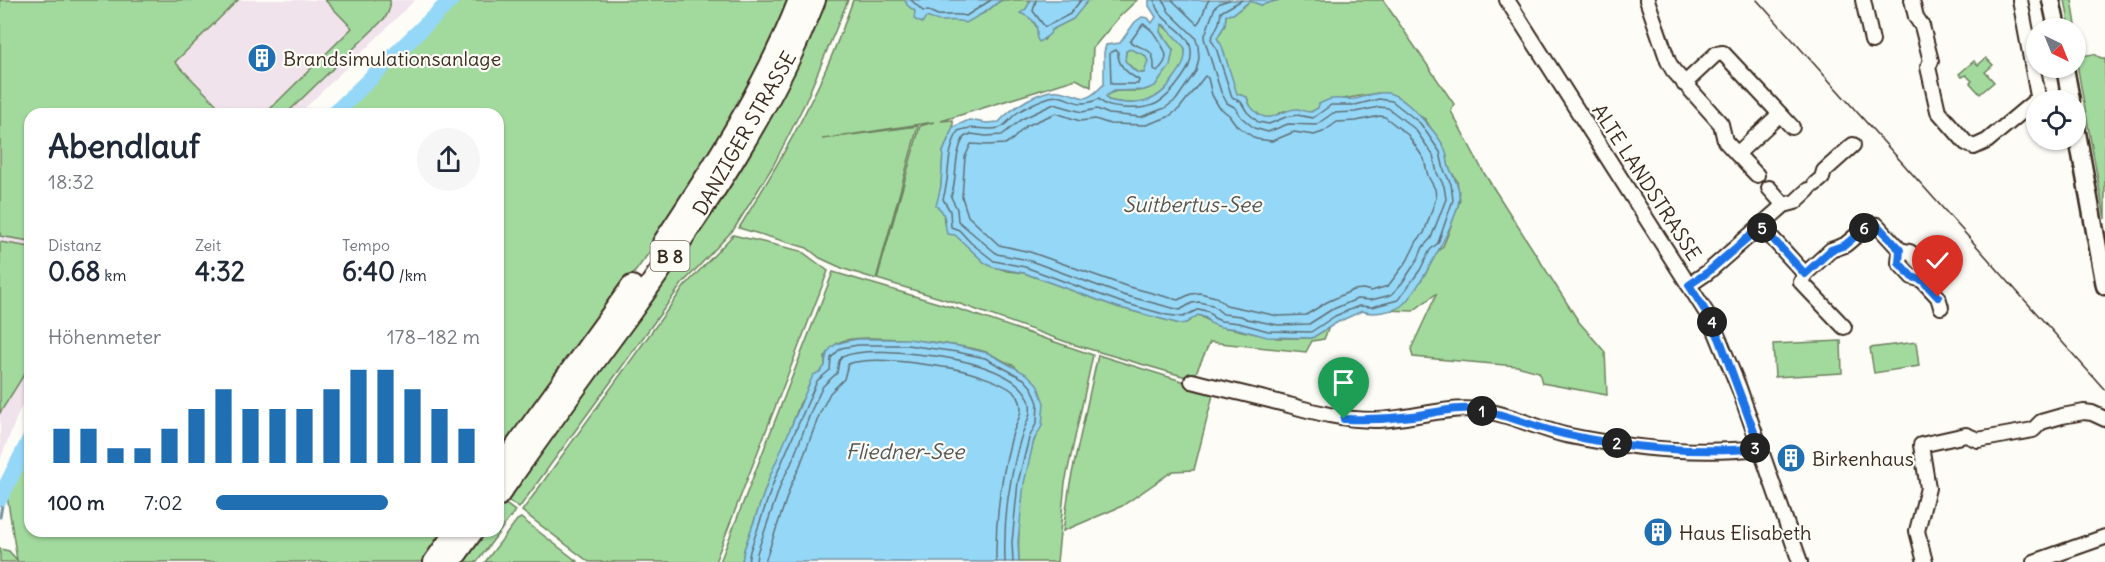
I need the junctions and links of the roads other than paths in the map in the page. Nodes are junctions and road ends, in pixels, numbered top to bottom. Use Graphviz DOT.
graph roads {
  1 [pos="800,0"];
  2 [pos="814,0"];
  3 [pos="1507,0"];
  4 [pos="1647,0"];
  5 [pos="1863,0"];
  6 [pos="1912,0"];
  7 [pos="2020,0"];
  8 [pos="2051,0"];
  9 [pos="2055,18"];
  10 [pos="1872,41"];
  11 [pos="1684,84"];
  12 [pos="1780,114"];
  13 [pos="1792,127"];
  14 [pos="1853,145"];
  15 [pos="2080,150"];
  16 [pos="1737,154"];
  17 [pos="1757,175"];
  18 [pos="1769,188"];
  19 [pos="1784,205"];
  20 [pos="1761,226"];
  21 [pos="1805,274"];
  22 [pos="1689,285"];
  23 [pos="2105,286"];
  24 [pos="1941,307"];
  25 [pos="1844,327"];
  26 [pos="1192,381"];
  27 [pos="2105,419"];
  28 [pos="1760,448"];
  29 [pos="504,463"];
  30 [pos="504,487"];
  31 [pos="452,537"];
  32 [pos="469,537"];
  33 [pos="2105,537"];
  34 [pos="434,562"];
  35 [pos="451,562"];
  36 [pos="1800,562"];
  37 [pos="1925,562"];
  38 [pos="2034,562"];
  1 -- 29 [label="highway, DANZIGER STRASSE / B 8"];
  2 -- 30 [label="highway, DANZIGER STRASSE / B 8"];
  3 -- 22 [label="street, ALTE LANDSTRASSE"];
  4 -- 11 [label="street"];
  5 -- 10 [label="street"];
  6 -- 7 [label="street"];
  8 -- 9 [label="main road"];
  11 -- 12 [label="street"];
  11 -- 16 [label="street"];
  12 -- 13 [label="street"];
  12 -- 16 [label="street"];
  14 -- 19 [label="street"];
  15 -- 23 [label="main road"];
  16 -- 17 [label="street"];
  18 -- 19 [label="street"];
  19 -- 20 [label="street"];
  20 -- 21 [label="street"];
  20 -- 22 [label="street"];
  21 -- 24 [label="street"];
  21 -- 25 [label="street"];
  22 -- 28 [label="street, ALTE LANDSTRASSE"];
  26 -- 28 [label="street"];
  27 -- 37 [label="street"];
  28 -- 36 [label="street, ALTE LANDSTRASSE"];
  31 -- 34 [label="highway"];
  32 -- 35 [label="highway"];
  33 -- 38 [label="street"];
}
